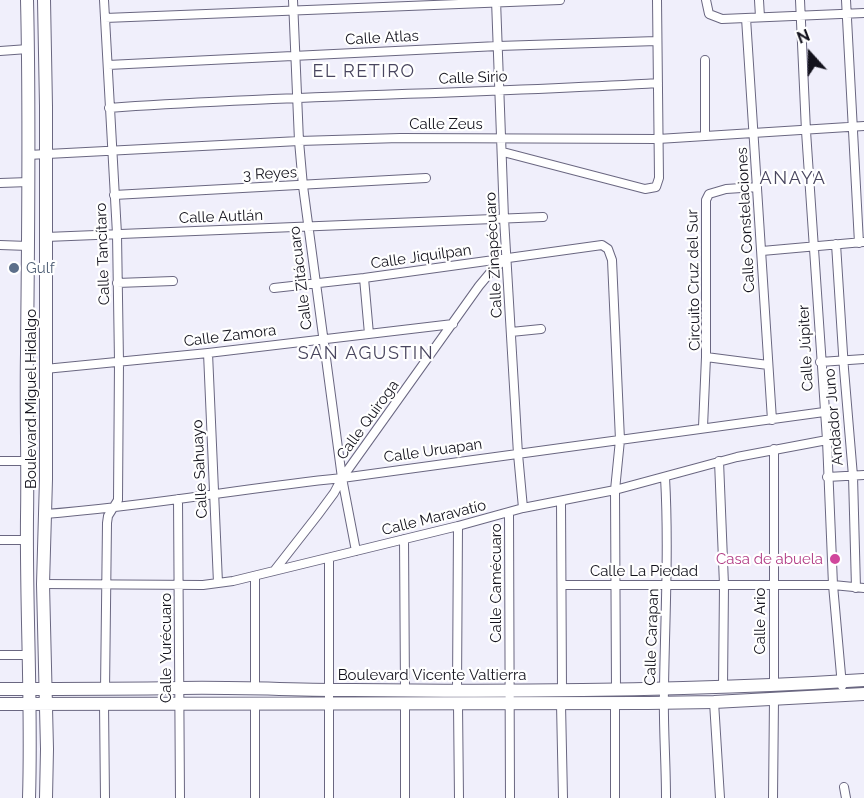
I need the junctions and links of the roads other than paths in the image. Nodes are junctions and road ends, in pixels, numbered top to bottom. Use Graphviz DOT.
graph roads {
  1 [pos="27,0"];
  2 [pos="44,0"];
  3 [pos="104,0"];
  4 [pos="293,0"];
  5 [pos="560,0"];
  6 [pos="657,0"];
  7 [pos="759,0"];
  8 [pos="800,0"];
  9 [pos="846,0"];
  10 [pos="496,1"];
  11 [pos="706,3"];
  12 [pos="294,12"];
  13 [pos="847,13"];
  14 [pos="864,13"];
  15 [pos="801,15"];
  16 [pos="760,17"];
  17 [pos="105,18"];
  18 [pos="746,18"];
  19 [pos="657,41"];
  20 [pos="498,46"];
  21 [pos="28,48"];
  22 [pos="0,51"];
  23 [pos="295,56"];
  24 [pos="705,60"];
  25 [pos="108,65"];
  26 [pos="658,83"];
  27 [pos="501,90"];
  28 [pos="297,98"];
  29 [pos="109,108"];
  30 [pos="864,126"];
  31 [pos="853,127"];
  32 [pos="806,131"];
  33 [pos="755,134"];
  34 [pos="705,136"];
  35 [pos="502,137"];
  36 [pos="658,139"];
  37 [pos="299,141"];
  38 [pos="112,150"];
  39 [pos="503,152"];
  40 [pos="28,155"];
  41 [pos="46,155"];
  42 [pos="426,178"];
  43 [pos="29,182"];
  44 [pos="0,183"];
  45 [pos="303,186"];
  46 [pos="757,187"];
  47 [pos="114,195"];
  48 [pos="543,216"];
  49 [pos="504,218"];
  50 [pos="309,227"];
  51 [pos="117,234"];
  52 [pos="46,237"];
  53 [pos="861,243"];
  54 [pos="836,244"];
  55 [pos="0,245"];
  56 [pos="28,246"];
  57 [pos="814,246"];
  58 [pos="762,251"];
  59 [pos="508,258"];
  60 [pos="364,278"];
  61 [pos="173,281"];
  62 [pos="117,283"];
  63 [pos="316,283"];
  64 [pos="274,288"];
  65 [pos="453,324"];
  66 [pos="541,329"];
  67 [pos="511,332"];
  68 [pos="369,334"];
  69 [pos="322,338"];
  70 [pos="208,353"];
  71 [pos="706,357"];
  72 [pos="864,359"];
  73 [pos="843,361"];
  74 [pos="119,362"];
  75 [pos="820,363"];
  76 [pos="768,365"];
  77 [pos="45,369"];
  78 [pos="824,412"];
  79 [pos="772,420"];
  80 [pos="703,427"];
  81 [pos="620,440"];
  82 [pos="827,440"];
  83 [pos="774,449"];
  84 [pos="518,454"];
  85 [pos="0,461"];
  86 [pos="719,461"];
  87 [pos="29,465"];
  88 [pos="864,475"];
  89 [pos="853,476"];
  90 [pos="665,477"];
  91 [pos="827,477"];
  92 [pos="342,478"];
  93 [pos="615,490"];
  94 [pos="214,495"];
  95 [pos="178,499"];
  96 [pos="561,501"];
  97 [pos="114,506"];
  98 [pos="524,508"];
  99 [pos="509,512"];
  100 [pos="45,514"];
  101 [pos="459,526"];
  102 [pos="404,539"];
  103 [pos="0,540"];
  104 [pos="27,540"];
  105 [pos="356,551"];
  106 [pos="329,558"];
  107 [pos="274,572"];
  108 [pos="255,576"];
  109 [pos="218,583"];
  110 [pos="43,584"];
  111 [pos="179,584"];
  112 [pos="615,584"];
  113 [pos="107,585"];
  114 [pos="562,585"];
  115 [pos="668,585"];
  116 [pos="724,585"];
  117 [pos="774,585"];
  118 [pos="833,585"];
  119 [pos="860,588"];
  120 [pos="0,655"];
  121 [pos="30,655"];
  122 [pos="44,666"];
  123 [pos="30,670"];
  124 [pos="864,680"];
  125 [pos="841,681"];
  126 [pos="774,685"];
  127 [pos="723,687"];
  128 [pos="181,688"];
  129 [pos="6,689"];
  130 [pos="255,689"];
  131 [pos="664,689"];
  132 [pos="31,690"];
  133 [pos="46,690"];
  134 [pos="69,690"];
  135 [pos="105,690"];
  136 [pos="330,690"];
  137 [pos="405,690"];
  138 [pos="457,690"];
  139 [pos="562,690"];
  140 [pos="509,691"];
  141 [pos="864,694"];
  142 [pos="842,695"];
  143 [pos="616,696"];
  144 [pos="774,699"];
  145 [pos="714,702"];
  146 [pos="255,703"];
  147 [pos="329,703"];
  148 [pos="664,703"];
  149 [pos="0,704"];
  150 [pos="78,704"];
  151 [pos="104,704"];
  152 [pos="180,704"];
  153 [pos="405,704"];
  154 [pos="509,704"];
  155 [pos="561,704"];
  156 [pos="30,705"];
  157 [pos="46,705"];
  158 [pos="458,705"];
  159 [pos="46,721"];
  160 [pos="844,787"];
  161 [pos="29,798"];
  162 [pos="46,798"];
  163 [pos="105,798"];
  164 [pos="180,798"];
  165 [pos="255,798"];
  166 [pos="329,798"];
  167 [pos="405,798"];
  168 [pos="459,798"];
  169 [pos="510,798"];
  170 [pos="563,798"];
  171 [pos="615,798"];
  172 [pos="666,798"];
  173 [pos="720,798"];
  174 [pos="773,798"];
  175 [pos="846,798"];
  1 -- 21 [label="main road, Boulevard Miguel Hidalgo"];
  2 -- 41 [label="main road, Boulevard Miguel Hidalgo"];
  3 -- 17 [label="street, Calle Tancítaro"];
  4 -- 12 [label="street, Calle Zitácuaro"];
  5 -- 10 [label="street"];
  6 -- 19 [label="street"];
  7 -- 16 [label="street"];
  8 -- 15 [label="street, Calle Júpiter"];
  9 -- 13 [label="street"];
  10 -- 12 [label="street"];
  10 -- 20 [label="street, Calle Zinapécuaro"];
  11 -- 18 [label="street"];
  12 -- 17 [label="street"];
  12 -- 23 [label="street, Calle Zitácuaro"];
  13 -- 14 [label="street"];
  13 -- 15 [label="street"];
  13 -- 31 [label="street"];
  15 -- 16 [label="street"];
  15 -- 32 [label="street, Calle Júpiter"];
  16 -- 18 [label="street"];
  17 -- 25 [label="street, Calle Tancítaro"];
  18 -- 33 [label="street, Calle Constelaciones"];
  19 -- 20 [label="street, Calle Atlas"];
  19 -- 26 [label="street"];
  20 -- 23 [label="street, Calle Atlas"];
  20 -- 27 [label="street, Calle Zinapécuaro"];
  21 -- 22 [label="street"];
  21 -- 40 [label="main road, Boulevard Miguel Hidalgo"];
  23 -- 25 [label="street, Calle Atlas"];
  23 -- 28 [label="street, Calle Zitácuaro"];
  24 -- 34 [label="street"];
  25 -- 29 [label="street, Calle Tancítaro"];
  26 -- 27 [label="street, Calle Sirio"];
  26 -- 36 [label="street"];
  27 -- 28 [label="street, Calle Sirio"];
  27 -- 35 [label="street, Calle Zinapécuaro"];
  28 -- 29 [label="street, Calle Sirio"];
  28 -- 37 [label="street, Calle Zitácuaro"];
  29 -- 38 [label="street, Calle Tancítaro"];
  30 -- 31 [label="street, Calle Zeus"];
  31 -- 32 [label="street, Calle Zeus"];
  31 -- 53 [label="street"];
  32 -- 33 [label="street, Calle Zeus"];
  32 -- 57 [label="street, Calle Júpiter"];
  33 -- 34 [label="street, Calle Zeus"];
  33 -- 46 [label="street, Calle Constelaciones"];
  34 -- 36 [label="street, Calle Zeus"];
  35 -- 36 [label="street, Calle Zeus"];
  35 -- 37 [label="street, Calle Zeus"];
  35 -- 39 [label="street, Calle Zinapécuaro"];
  36 -- 39 [label="street"];
  37 -- 38 [label="street, Calle Zeus"];
  37 -- 45 [label="street, Calle Zitácuaro"];
  38 -- 41 [label="street, Calle Zeus"];
  38 -- 47 [label="street, Calle Tancítaro"];
  39 -- 49 [label="street, Calle Zinapécuaro"];
  40 -- 41 [label="street, Calle Zeus"];
  40 -- 43 [label="main road, Boulevard Miguel Hidalgo"];
  41 -- 52 [label="main road, Boulevard Miguel Hidalgo"];
  42 -- 45 [label="street, 3 Reyes"];
  43 -- 44 [label="street"];
  43 -- 56 [label="main road, Boulevard Miguel Hidalgo"];
  45 -- 47 [label="street, 3 Reyes"];
  45 -- 50 [label="street, Calle Zitácuaro"];
  46 -- 58 [label="street, Calle Constelaciones"];
  46 -- 71 [label="street, Circuito Cruz del Sur"];
  47 -- 51 [label="street, Calle Tancítaro"];
  48 -- 49 [label="street, Calle Autlán"];
  49 -- 50 [label="street, Calle Autlán"];
  49 -- 59 [label="street, Calle Zinapécuaro"];
  50 -- 51 [label="street, Calle Autlán"];
  50 -- 63 [label="street, Calle Zitácuaro"];
  51 -- 52 [label="street, Calle Autlán"];
  51 -- 62 [label="street, Calle Tancítaro"];
  52 -- 77 [label="main road, Boulevard Miguel Hidalgo"];
  53 -- 54 [label="street"];
  54 -- 57 [label="street"];
  54 -- 73 [label="street, Andador Juno"];
  55 -- 56 [label="street"];
  56 -- 87 [label="main road, Boulevard Miguel Hidalgo"];
  57 -- 58 [label="street"];
  57 -- 75 [label="street, Calle Júpiter"];
  58 -- 76 [label="street, Calle Constelaciones"];
  59 -- 60 [label="street, Calle Jiquilpan"];
  59 -- 65 [label="street, Calle Quiroga"];
  59 -- 67 [label="street, Calle Zinapécuaro"];
  59 -- 81 [label="street, Calle Jiquilpan"];
  60 -- 63 [label="street, Calle Jiquilpan"];
  60 -- 68 [label="street"];
  61 -- 62 [label="street"];
  62 -- 74 [label="street, Calle Tancítaro"];
  63 -- 64 [label="street, Calle Jiquilpan"];
  63 -- 69 [label="street, Calle Zitácuaro"];
  65 -- 68 [label="street, Calle Zamora"];
  65 -- 92 [label="street, Calle Quiroga"];
  66 -- 67 [label="street"];
  67 -- 84 [label="street, Calle Zinapécuaro"];
  68 -- 69 [label="street, Calle Zamora"];
  69 -- 70 [label="street, Calle Zamora"];
  69 -- 92 [label="street, Calle Zitácuaro"];
  70 -- 74 [label="street, Calle Zamora"];
  70 -- 94 [label="street, Calle Sahuayo"];
  71 -- 76 [label="street, Circuito Cruz del Sur"];
  71 -- 80 [label="street"];
  72 -- 73 [label="street"];
  73 -- 75 [label="street"];
  73 -- 89 [label="street, Andador Juno"];
  74 -- 77 [label="street, Calle Zamora"];
  74 -- 97 [label="street, Calle Tancítaro"];
  75 -- 78 [label="street, Calle Júpiter"];
  76 -- 79 [label="street, Calle Constelaciones"];
  77 -- 100 [label="main road, Boulevard Miguel Hidalgo"];
  78 -- 79 [label="street, Calle Uruapan"];
  78 -- 82 [label="street, Calle Júpiter"];
  79 -- 80 [label="street, Calle Uruapan"];
  80 -- 81 [label="street, Calle Uruapan"];
  81 -- 84 [label="street, Calle Uruapan"];
  81 -- 93 [label="street"];
  82 -- 83 [label="street, Calle Maravatío"];
  82 -- 91 [label="street, Calle Júpiter"];
  83 -- 86 [label="street, Calle Maravatío"];
  83 -- 117 [label="street, Calle Ario"];
  84 -- 92 [label="street, Calle Uruapan"];
  84 -- 98 [label="street, Calle Zinapécuaro"];
  85 -- 87 [label="street"];
  86 -- 90 [label="street, Calle Maravatío"];
  86 -- 116 [label="street"];
  87 -- 100 [label="main road"];
  87 -- 104 [label="main road, Boulevard Miguel Hidalgo"];
  88 -- 89 [label="street"];
  89 -- 91 [label="street"];
  89 -- 119 [label="street, Andador Juno"];
  90 -- 93 [label="street, Calle Maravatío"];
  90 -- 115 [label="street, Calle Carapan"];
  91 -- 118 [label="street, Calle Júpiter"];
  92 -- 94 [label="street, Calle Uruapan"];
  92 -- 105 [label="street, Calle Zitácuaro"];
  92 -- 107 [label="street, Calle Quiroga"];
  93 -- 96 [label="street, Calle Maravatío"];
  93 -- 112 [label="street"];
  94 -- 95 [label="street, Calle Uruapan"];
  94 -- 109 [label="street, Calle Sahuayo"];
  95 -- 97 [label="street, Calle Uruapan"];
  95 -- 111 [label="street, Calle Yurécuaro"];
  96 -- 98 [label="street, Calle Maravatío"];
  96 -- 114 [label="street"];
  97 -- 100 [label="street, Calle Uruapan"];
  97 -- 113 [label="street, Calle Tancítaro"];
  98 -- 99 [label="street, Calle Maravatío"];
  99 -- 101 [label="street, Calle Maravatío"];
  99 -- 140 [label="street, Calle Camécuaro"];
  100 -- 110 [label="main road, Boulevard Miguel Hidalgo"];
  101 -- 102 [label="street, Calle Maravatío"];
  101 -- 138 [label="street"];
  102 -- 105 [label="street, Calle Maravatío"];
  102 -- 137 [label="street"];
  103 -- 104 [label="street"];
  104 -- 121 [label="main road, Boulevard Miguel Hidalgo"];
  105 -- 106 [label="street, Calle Maravatío"];
  106 -- 107 [label="street, Calle Maravatío"];
  106 -- 136 [label="street"];
  107 -- 108 [label="street, Calle Maravatío"];
  108 -- 109 [label="street, Calle Maravatío"];
  108 -- 130 [label="street"];
  109 -- 111 [label="street, Calle Maravatío"];
  110 -- 113 [label="street, Calle Maravatío"];
  110 -- 122 [label="main road, Boulevard Miguel Hidalgo"];
  111 -- 113 [label="street, Calle Maravatío"];
  111 -- 128 [label="street, Calle Yurécuaro"];
  112 -- 114 [label="street, Calle La Piedad"];
  112 -- 115 [label="street, Calle La Piedad"];
  112 -- 143 [label="street"];
  113 -- 135 [label="street, Calle Tancítaro"];
  114 -- 139 [label="street"];
  115 -- 116 [label="street, Calle La Piedad"];
  115 -- 131 [label="street, Calle Carapan"];
  116 -- 117 [label="street, Calle La Piedad"];
  116 -- 127 [label="street"];
  117 -- 118 [label="street, Calle La Piedad"];
  117 -- 126 [label="street, Calle Ario"];
  118 -- 119 [label="street, Calle La Piedad"];
  118 -- 125 [label="street, Calle Júpiter"];
  120 -- 121 [label="street"];
  121 -- 123 [label="main road, Boulevard Miguel Hidalgo"];
  122 -- 133 [label="main road, Boulevard Miguel Hidalgo"];
  122 -- 134 [label="main road"];
  123 -- 129 [label="main road"];
  123 -- 132 [label="main road, Boulevard Miguel Hidalgo"];
  124 -- 125 [label="main road, Boulevard Vicente Valtierra"];
  125 -- 126 [label="main road, Boulevard Vicente Valtierra"];
  125 -- 142 [label="street, Calle Júpiter"];
  126 -- 127 [label="main road, Boulevard Vicente Valtierra"];
  127 -- 131 [label="main road, Boulevard Vicente Valtierra"];
  128 -- 130 [label="main road, Boulevard Vicente Valtierra"];
  128 -- 135 [label="main road, Boulevard Vicente Valtierra"];
  128 -- 152 [label="street, Calle Yurécuaro"];
  129 -- 132 [label="main road, Boulevard Vicente Valtierra"];
  130 -- 136 [label="main road, Boulevard Vicente Valtierra"];
  131 -- 143 [label="main road, Boulevard Vicente Valtierra"];
  131 -- 148 [label="street, Calle Carapan"];
  132 -- 133 [label="main road, Boulevard Vicente Valtierra"];
  132 -- 156 [label="main road, Boulevard Miguel Hidalgo"];
  133 -- 134 [label="main road, Boulevard Vicente Valtierra"];
  133 -- 157 [label="main road, Boulevard Miguel Hidalgo"];
  134 -- 135 [label="main road, Boulevard Vicente Valtierra"];
  136 -- 137 [label="main road, Boulevard Vicente Valtierra"];
  136 -- 147 [label="street"];
  137 -- 138 [label="main road, Boulevard Vicente Valtierra"];
  138 -- 140 [label="main road, Boulevard Vicente Valtierra"];
  139 -- 140 [label="main road, Boulevard Vicente Valtierra"];
  139 -- 143 [label="main road, Boulevard Vicente Valtierra"];
  140 -- 154 [label="street, Calle Camécuaro"];
  141 -- 142 [label="main road, Boulevard Vicente Valtierra"];
  142 -- 144 [label="main road, Boulevard Vicente Valtierra"];
  143 -- 148 [label="main road, Boulevard Vicente Valtierra"];
  143 -- 155 [label="main road, Boulevard Vicente Valtierra"];
  143 -- 171 [label="street"];
  144 -- 145 [label="main road, Boulevard Vicente Valtierra"];
  144 -- 174 [label="street"];
  145 -- 148 [label="main road, Boulevard Vicente Valtierra"];
  145 -- 173 [label="street"];
  146 -- 147 [label="main road, Boulevard Vicente Valtierra"];
  146 -- 152 [label="main road, Boulevard Vicente Valtierra"];
  146 -- 165 [label="street"];
  147 -- 153 [label="main road, Boulevard Vicente Valtierra"];
  147 -- 166 [label="street"];
  148 -- 172 [label="street, Calle Carapan"];
  149 -- 156 [label="main road, Boulevard Vicente Valtierra"];
  150 -- 151 [label="main road, Boulevard Vicente Valtierra"];
  150 -- 157 [label="main road, Boulevard Vicente Valtierra"];
  150 -- 159 [label="main road"];
  151 -- 152 [label="main road, Boulevard Vicente Valtierra"];
  151 -- 163 [label="street"];
  152 -- 164 [label="street, Calle Yurécuaro"];
  153 -- 158 [label="main road, Boulevard Vicente Valtierra"];
  153 -- 167 [label="street"];
  154 -- 155 [label="main road, Boulevard Vicente Valtierra"];
  154 -- 158 [label="main road, Boulevard Vicente Valtierra"];
  154 -- 169 [label="street, Calle Camécuaro"];
  155 -- 170 [label="street"];
  156 -- 157 [label="main road, Boulevard Vicente Valtierra"];
  156 -- 161 [label="main road, Boulevard Miguel Hidalgo"];
  157 -- 159 [label="main road, Boulevard Miguel Hidalgo"];
  158 -- 168 [label="street"];
  159 -- 162 [label="main road, Boulevard Miguel Hidalgo"];
  160 -- 175 [label="street"];
}
